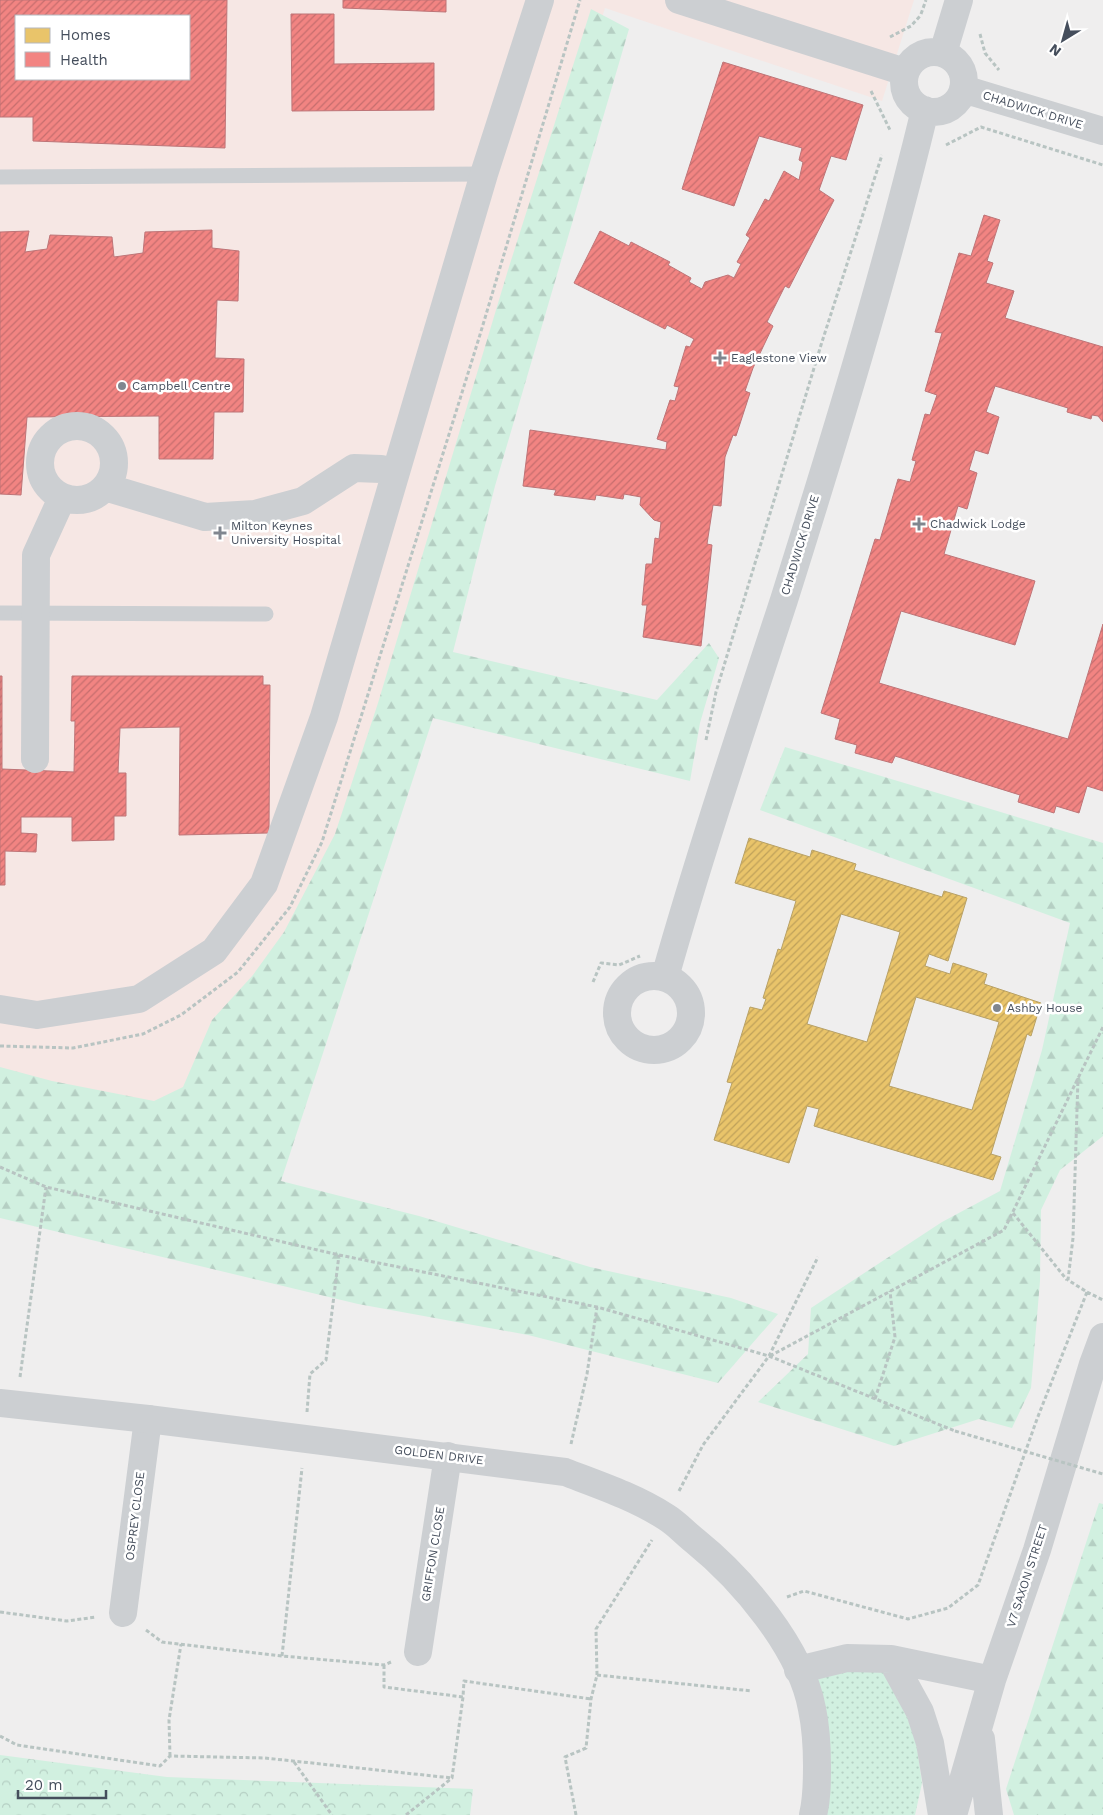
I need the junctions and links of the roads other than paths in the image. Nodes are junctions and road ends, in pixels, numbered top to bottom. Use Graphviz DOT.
graph roads {
  1 [pos="540,0"];
  2 [pos="680,0"];
  3 [pos="959,0"];
  4 [pos="942,53"];
  5 [pos="905,72"];
  6 [pos="963,89"];
  7 [pos="925,110"];
  8 [pos="1103,131"];
  9 [pos="484,174"];
  10 [pos="0,177"];
  11 [pos="396,472"];
  12 [pos="105,487"];
  13 [pos="62,498"];
  14 [pos="35,612"];
  15 [pos="0,613"];
  16 [pos="266,614"];
  17 [pos="35,759"];
  18 [pos="665,978"];
  19 [pos="0,1008"];
  20 [pos="1103,1337"];
  21 [pos="8,1404"];
  22 [pos="148,1419"];
  23 [pos="448,1456"];
  24 [pos="123,1613"];
  25 [pos="418,1652"];
  26 [pos="891,1659"];
  27 [pos="798,1670"];
  28 [pos="992,1680"];
  29 [pos="980,1725"];
  30 [pos="813,1815"];
  31 [pos="942,1815"];
  32 [pos="953,1815"];
  33 [pos="990,1815"];
  1 -- 9 [label="street"];
  2 -- 5 [label="street"];
  3 -- 4 [label="street"];
  4 -- 5 [label="street"];
  4 -- 6 [label="street"];
  5 -- 7 [label="street"];
  6 -- 7 [label="street"];
  6 -- 8 [label="street, CHADWICK DRIVE"];
  7 -- 18 [label="street, CHADWICK DRIVE"];
  9 -- 10 [label="lane"];
  9 -- 11 [label="street"];
  11 -- 12 [label="street"];
  11 -- 19 [label="street"];
  12 -- 13 [label="street"];
  12 -- 13 [label="street"];
  13 -- 14 [label="street"];
  14 -- 15 [label="lane"];
  14 -- 16 [label="lane"];
  14 -- 17 [label="street"];
  20 -- 28 [label="street, V7 SAXON STREET"];
  21 -- 22 [label="street, GOLDEN DRIVE"];
  22 -- 23 [label="street, GOLDEN DRIVE"];
  22 -- 24 [label="street, OSPREY CLOSE"];
  23 -- 25 [label="street, GRIFFON CLOSE"];
  23 -- 27 [label="street, GOLDEN DRIVE"];
  26 -- 27 [label="street"];
  26 -- 28 [label="street"];
  26 -- 31 [label="street"];
  27 -- 30 [label="street, GOLDEN DRIVE"];
  28 -- 29 [label="street, V7 SAXON STREET"];
  29 -- 32 [label="street, V7 SAXON STREET"];
  29 -- 33 [label="street"];
}
